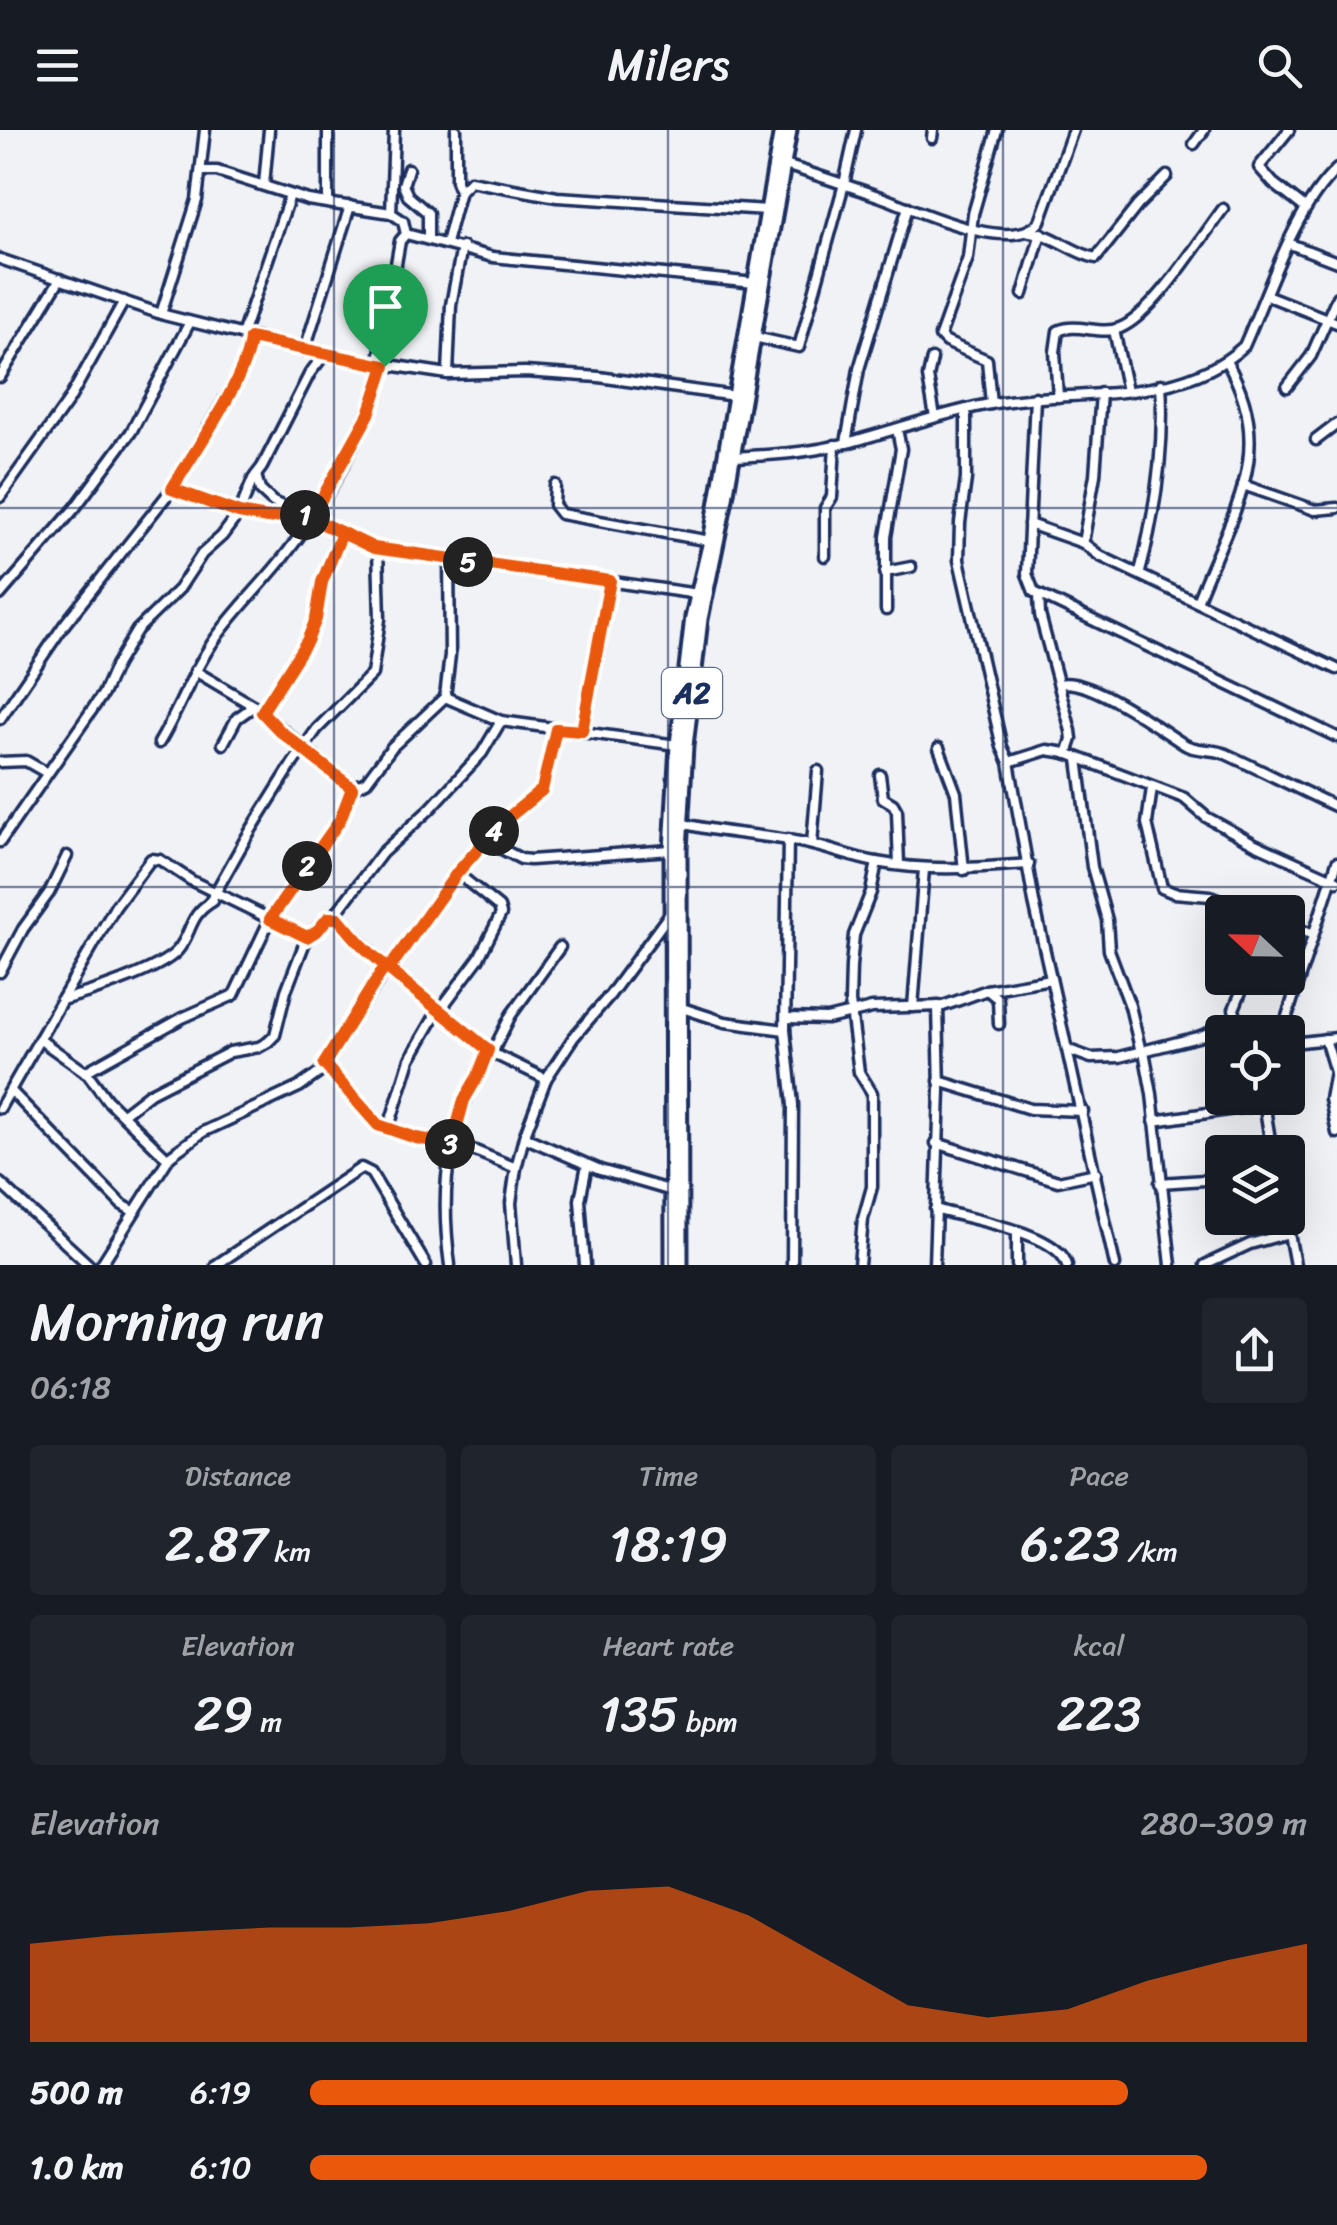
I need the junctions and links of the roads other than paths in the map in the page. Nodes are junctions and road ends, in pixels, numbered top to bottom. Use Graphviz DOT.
graph roads {
  1 [pos="205,130"];
  2 [pos="269,130"];
  3 [pos="328,130"];
  4 [pos="394,130"];
  5 [pos="456,130"];
  6 [pos="782,130"];
  7 [pos="790,130"];
  8 [pos="856,130"];
  9 [pos="997,130"];
  10 [pos="1073,130"];
  11 [pos="1204,130"];
  12 [pos="1289,130"];
  13 [pos="1194,144"];
  14 [pos="785,165"];
  15 [pos="408,169"];
  16 [pos="1337,169"];
  17 [pos="202,171"];
  18 [pos="1167,176"];
  19 [pos="844,184"];
  20 [pos="264,185"];
  21 [pos="460,191"];
  22 [pos="290,195"];
  23 [pos="328,203"];
  24 [pos="350,206"];
  25 [pos="908,207"];
  26 [pos="1223,208"];
  27 [pos="1305,208"];
  28 [pos="768,210"];
  29 [pos="391,213"];
  30 [pos="970,228"];
  31 [pos="1030,232"];
  32 [pos="1040,233"];
  33 [pos="406,234"];
  34 [pos="428,238"];
  35 [pos="446,243"];
  36 [pos="1290,244"];
  37 [pos="462,247"];
  38 [pos="0,259"];
  39 [pos="1337,262"];
  40 [pos="60,279"];
  41 [pos="755,283"];
  42 [pos="1023,294"];
  43 [pos="1266,295"];
  44 [pos="1337,297"];
  45 [pos="124,302"];
  46 [pos="160,314"];
  47 [pos="190,322"];
  48 [pos="1332,322"];
  49 [pos="1114,330"];
  50 [pos="246,336"];
  51 [pos="754,337"];
  52 [pos="304,349"];
  53 [pos="324,356"];
  54 [pos="932,359"];
  55 [pos="1226,361"];
  56 [pos="382,366"];
  57 [pos="448,374"];
  58 [pos="0,377"];
  59 [pos="1160,384"];
  60 [pos="1287,387"];
  61 [pos="1127,391"];
  62 [pos="1101,393"];
  63 [pos="735,396"];
  64 [pos="1058,396"];
  65 [pos="1035,397"];
  66 [pos="991,404"];
  67 [pos="966,410"];
  68 [pos="935,417"];
  69 [pos="1337,424"];
  70 [pos="897,429"];
  71 [pos="1316,440"];
  72 [pos="846,443"];
  73 [pos="835,445"];
  74 [pos="733,457"];
  75 [pos="256,475"];
  76 [pos="555,485"];
  77 [pos="1243,486"];
  78 [pos="172,489"];
  79 [pos="0,497"];
  80 [pos="1337,508"];
  81 [pos="292,512"];
  82 [pos="239,513"];
  83 [pos="311,518"];
  84 [pos="1030,524"];
  85 [pos="342,533"];
  86 [pos="710,541"];
  87 [pos="1083,543"];
  88 [pos="378,548"];
  89 [pos="825,556"];
  90 [pos="449,558"];
  91 [pos="911,567"];
  92 [pos="885,572"];
  93 [pos="1140,572"];
  94 [pos="610,581"];
  95 [pos="4,582"];
  96 [pos="698,594"];
  97 [pos="0,595"];
  98 [pos="1039,595"];
  99 [pos="1197,602"];
  100 [pos="886,610"];
  101 [pos="1337,669"];
  102 [pos="194,671"];
  103 [pos="1060,684"];
  104 [pos="445,697"];
  105 [pos="258,709"];
  106 [pos="0,718"];
  107 [pos="501,721"];
  108 [pos="556,729"];
  109 [pos="582,731"];
  110 [pos="1337,737"];
  111 [pos="159,743"];
  112 [pos="223,744"];
  113 [pos="677,745"];
  114 [pos="939,748"];
  115 [pos="303,750"];
  116 [pos="1067,754"];
  117 [pos="1078,759"];
  118 [pos="0,762"];
  119 [pos="1008,762"];
  120 [pos="818,771"];
  121 [pos="47,772"];
  122 [pos="880,775"];
  123 [pos="352,788"];
  124 [pos="1152,788"];
  125 [pos="1337,808"];
  126 [pos="680,823"];
  127 [pos="788,840"];
  128 [pos="486,841"];
  129 [pos="0,842"];
  130 [pos="812,844"];
  131 [pos="671,850"];
  132 [pos="67,856"];
  133 [pos="877,862"];
  134 [pos="1337,862"];
  135 [pos="1029,864"];
  136 [pos="899,865"];
  137 [pos="924,869"];
  138 [pos="964,870"];
  139 [pos="457,873"];
  140 [pos="1334,880"];
  141 [pos="215,891"];
  142 [pos="226,896"];
  143 [pos="1205,896"];
  144 [pos="210,902"];
  145 [pos="674,908"];
  146 [pos="334,916"];
  147 [pos="270,919"];
  148 [pos="1305,931"];
  149 [pos="1313,935"];
  150 [pos="307,937"];
  151 [pos="560,947"];
  152 [pos="388,968"];
  153 [pos="0,972"];
  154 [pos="1051,980"];
  155 [pos="986,990"];
  156 [pos="61,1000"];
  157 [pos="913,1006"];
  158 [pos="938,1006"];
  159 [pos="682,1008"];
  160 [pos="441,1010"];
  161 [pos="854,1012"];
  162 [pos="1287,1015"];
  163 [pos="786,1018"];
  164 [pos="998,1024"];
  165 [pos="785,1030"];
  166 [pos="1205,1034"];
  167 [pos="1337,1038"];
  168 [pos="39,1039"];
  169 [pos="1325,1039"];
  170 [pos="1305,1042"];
  171 [pos="1069,1050"];
  172 [pos="490,1051"];
  173 [pos="1142,1051"];
  174 [pos="324,1064"];
  175 [pos="85,1072"];
  176 [pos="546,1079"];
  177 [pos="939,1081"];
  178 [pos="12,1092"];
  179 [pos="0,1108"];
  180 [pos="1082,1110"];
  181 [pos="1205,1112"];
  182 [pos="123,1114"];
  183 [pos="1154,1121"];
  184 [pos="388,1130"];
  185 [pos="1337,1133"];
  186 [pos="524,1138"];
  187 [pos="936,1143"];
  188 [pos="452,1144"];
  189 [pos="168,1159"];
  190 [pos="587,1165"];
  191 [pos="516,1168"];
  192 [pos="1096,1173"];
  193 [pos="1205,1180"];
  194 [pos="0,1183"];
  195 [pos="1160,1183"];
  196 [pos="672,1191"];
  197 [pos="935,1209"];
  198 [pos="133,1212"];
  199 [pos="1016,1232"];
  200 [pos="1282,1235"];
  201 [pos="1289,1235"];
  202 [pos="89,1265"];
  203 [pos="101,1265"];
  204 [pos="216,1265"];
  205 [pos="426,1265"];
  206 [pos="450,1265"];
  207 [pos="516,1265"];
  208 [pos="584,1265"];
  209 [pos="672,1265"];
  210 [pos="681,1265"];
  211 [pos="792,1265"];
  212 [pos="859,1265"];
  213 [pos="934,1265"];
  214 [pos="1017,1265"];
  215 [pos="1067,1265"];
  216 [pos="1116,1265"];
  217 [pos="1171,1265"];
  218 [pos="1205,1265"];
  219 [pos="1295,1265"];
  1 -- 17 [label="street"];
  2 -- 20 [label="street"];
  3 -- 23 [label="street"];
  4 -- 29 [label="street"];
  5 -- 21 [label="street"];
  6 -- 28 [label="highway, A2"];
  7 -- 14 [label="highway, A2"];
  8 -- 19 [label="street"];
  9 -- 30 [label="street"];
  10 -- 31 [label="street"];
  11 -- 13 [label="street"];
  12 -- 27 [label="street"];
  14 -- 19 [label="street"];
  14 -- 51 [label="highway, A2"];
  15 -- 34 [label="street"];
  16 -- 27 [label="street"];
  17 -- 20 [label="street"];
  17 -- 46 [label="street"];
  18 -- 32 [label="street"];
  19 -- 25 [label="street"];
  19 -- 51 [label="street"];
  20 -- 22 [label="street"];
  21 -- 28 [label="street"];
  21 -- 35 [label="street"];
  22 -- 23 [label="street"];
  22 -- 50 [label="street"];
  23 -- 24 [label="street"];
  24 -- 29 [label="street"];
  24 -- 52 [label="street"];
  25 -- 30 [label="street"];
  25 -- 72 [label="street"];
  26 -- 49 [label="street"];
  27 -- 36 [label="street"];
  28 -- 41 [label="highway, A2"];
  29 -- 33 [label="street"];
  30 -- 31 [label="street"];
  30 -- 66 [label="street"];
  31 -- 32 [label="street"];
  32 -- 42 [label="street"];
  33 -- 34 [label="street"];
  33 -- 56 [label="street"];
  34 -- 35 [label="street"];
  35 -- 37 [label="street"];
  36 -- 39 [label="street"];
  36 -- 43 [label="street"];
  37 -- 41 [label="street"];
  37 -- 57 [label="street"];
  38 -- 40 [label="street"];
  40 -- 45 [label="street"];
  40 -- 58 [label="street"];
  41 -- 63 [label="highway, A2"];
  43 -- 48 [label="street"];
  43 -- 55 [label="street"];
  44 -- 48 [label="street"];
  45 -- 46 [label="street"];
  45 -- 79 [label="street"];
  46 -- 47 [label="street"];
  47 -- 50 [label="street"];
  47 -- 95 [label="street"];
  48 -- 60 [label="street"];
  49 -- 61 [label="street"];
  49 -- 64 [label="street"];
  50 -- 52 [label="street"];
  50 -- 78 [label="street"];
  51 -- 74 [label="highway, A2"];
  52 -- 53 [label="street"];
  53 -- 56 [label="street"];
  53 -- 75 [label="street"];
  54 -- 68 [label="street"];
  55 -- 59 [label="street"];
  55 -- 77 [label="street"];
  56 -- 57 [label="street"];
  56 -- 83 [label="street"];
  57 -- 63 [label="street"];
  59 -- 61 [label="street"];
  59 -- 93 [label="street"];
  61 -- 62 [label="street"];
  62 -- 64 [label="street"];
  62 -- 87 [label="street"];
  63 -- 86 [label="highway, A2"];
  64 -- 65 [label="street"];
  65 -- 66 [label="street"];
  65 -- 84 [label="street"];
  66 -- 67 [label="street"];
  67 -- 68 [label="street"];
  67 -- 119 [label="street"];
  68 -- 70 [label="street"];
  69 -- 71 [label="street"];
  70 -- 72 [label="street"];
  70 -- 92 [label="street"];
  72 -- 73 [label="street"];
  73 -- 74 [label="street"];
  73 -- 89 [label="street"];
  74 -- 126 [label="highway, A2"];
  75 -- 81 [label="street"];
  75 -- 82 [label="street"];
  76 -- 86 [label="street"];
  77 -- 80 [label="street"];
  77 -- 99 [label="street"];
  78 -- 82 [label="street"];
  78 -- 106 [label="street"];
  81 -- 82 [label="street"];
  81 -- 83 [label="street"];
  82 -- 121 [label="street"];
  83 -- 85 [label="street"];
  83 -- 102 [label="street"];
  84 -- 87 [label="street"];
  84 -- 98 [label="street"];
  85 -- 88 [label="street"];
  85 -- 105 [label="street"];
  86 -- 96 [label="highway, A2"];
  87 -- 93 [label="street"];
  88 -- 90 [label="street"];
  88 -- 115 [label="street"];
  90 -- 94 [label="street"];
  90 -- 104 [label="street"];
  91 -- 92 [label="street"];
  92 -- 100 [label="street"];
  93 -- 99 [label="street"];
  94 -- 96 [label="street"];
  94 -- 109 [label="street"];
  95 -- 97 [label="street"];
  96 -- 113 [label="highway, A2"];
  98 -- 103 [label="street"];
  98 -- 110 [label="street"];
  99 -- 101 [label="street"];
  102 -- 105 [label="street"];
  102 -- 111 [label="street"];
  103 -- 116 [label="street"];
  103 -- 125 [label="street"];
  104 -- 107 [label="street"];
  104 -- 123 [label="street"];
  105 -- 112 [label="street"];
  105 -- 115 [label="street"];
  107 -- 108 [label="street"];
  107 -- 146 [label="street"];
  108 -- 109 [label="street"];
  108 -- 128 [label="street"];
  109 -- 113 [label="street"];
  113 -- 131 [label="highway, A2"];
  114 -- 138 [label="street"];
  115 -- 123 [label="street"];
  115 -- 141 [label="street"];
  116 -- 117 [label="street"];
  116 -- 119 [label="street"];
  117 -- 124 [label="street"];
  117 -- 173 [label="street"];
  118 -- 121 [label="street"];
  119 -- 135 [label="street"];
  120 -- 130 [label="street"];
  121 -- 129 [label="street"];
  122 -- 136 [label="street"];
  123 -- 147 [label="street"];
  124 -- 140 [label="street"];
  124 -- 143 [label="street"];
  126 -- 127 [label="street"];
  126 -- 159 [label="highway, A2"];
  127 -- 130 [label="street"];
  127 -- 163 [label="street"];
  128 -- 131 [label="street"];
  128 -- 139 [label="street"];
  130 -- 133 [label="street"];
  131 -- 145 [label="highway, A2"];
  132 -- 153 [label="street"];
  133 -- 136 [label="street"];
  133 -- 161 [label="street"];
  134 -- 140 [label="street"];
  135 -- 138 [label="street"];
  135 -- 154 [label="street"];
  136 -- 137 [label="street"];
  137 -- 138 [label="street"];
  137 -- 157 [label="street"];
  139 -- 152 [label="street"];
  139 -- 160 [label="street"];
  140 -- 149 [label="street"];
  141 -- 142 [label="street"];
  141 -- 144 [label="street"];
  141 -- 156 [label="street"];
  142 -- 144 [label="street"];
  142 -- 147 [label="street"];
  144 -- 156 [label="street"];
  145 -- 176 [label="street"];
  145 -- 196 [label="highway, A2"];
  146 -- 150 [label="street"];
  146 -- 152 [label="street"];
  147 -- 150 [label="street"];
  147 -- 175 [label="street"];
  148 -- 149 [label="street"];
  149 -- 162 [label="street"];
  150 -- 182 [label="street"];
  151 -- 172 [label="street"];
  152 -- 160 [label="street"];
  152 -- 174 [label="street"];
  154 -- 155 [label="street"];
  154 -- 171 [label="street"];
  155 -- 158 [label="street"];
  155 -- 164 [label="street"];
  156 -- 168 [label="street"];
  157 -- 158 [label="street"];
  157 -- 161 [label="street"];
  158 -- 177 [label="street"];
  159 -- 165 [label="street"];
  159 -- 210 [label="highway, A2"];
  160 -- 172 [label="street"];
  160 -- 184 [label="street"];
  161 -- 163 [label="street"];
  161 -- 212 [label="street"];
  163 -- 165 [label="street"];
  165 -- 211 [label="street"];
  166 -- 173 [label="street"];
  167 -- 169 [label="street"];
  168 -- 175 [label="street"];
  168 -- 178 [label="street"];
  169 -- 170 [label="street"];
  169 -- 185 [label="street"];
  171 -- 173 [label="street"];
  171 -- 180 [label="street"];
  172 -- 176 [label="street"];
  172 -- 188 [label="street"];
  173 -- 183 [label="street"];
  174 -- 184 [label="street"];
  174 -- 189 [label="street"];
  175 -- 182 [label="street"];
  176 -- 186 [label="street"];
  177 -- 180 [label="street"];
  177 -- 187 [label="street"];
  178 -- 179 [label="street"];
  178 -- 198 [label="street"];
  180 -- 192 [label="street"];
  181 -- 183 [label="street"];
  182 -- 189 [label="street"];
  183 -- 195 [label="street"];
  184 -- 188 [label="street"];
  186 -- 190 [label="street"];
  186 -- 191 [label="street"];
  187 -- 192 [label="street"];
  187 -- 197 [label="street"];
  188 -- 191 [label="street"];
  188 -- 206 [label="street"];
  189 -- 198 [label="street"];
  190 -- 196 [label="street"];
  190 -- 208 [label="street"];
  191 -- 207 [label="street"];
  192 -- 216 [label="street"];
  193 -- 195 [label="street"];
  194 -- 202 [label="street"];
  195 -- 217 [label="street"];
  196 -- 209 [label="highway, A2"];
  197 -- 199 [label="street"];
  197 -- 213 [label="street"];
  198 -- 203 [label="street"];
  199 -- 214 [label="street"];
  199 -- 215 [label="street"];
  200 -- 218 [label="street"];
  201 -- 219 [label="street"];
  204 -- 205 [label="street"];
}
